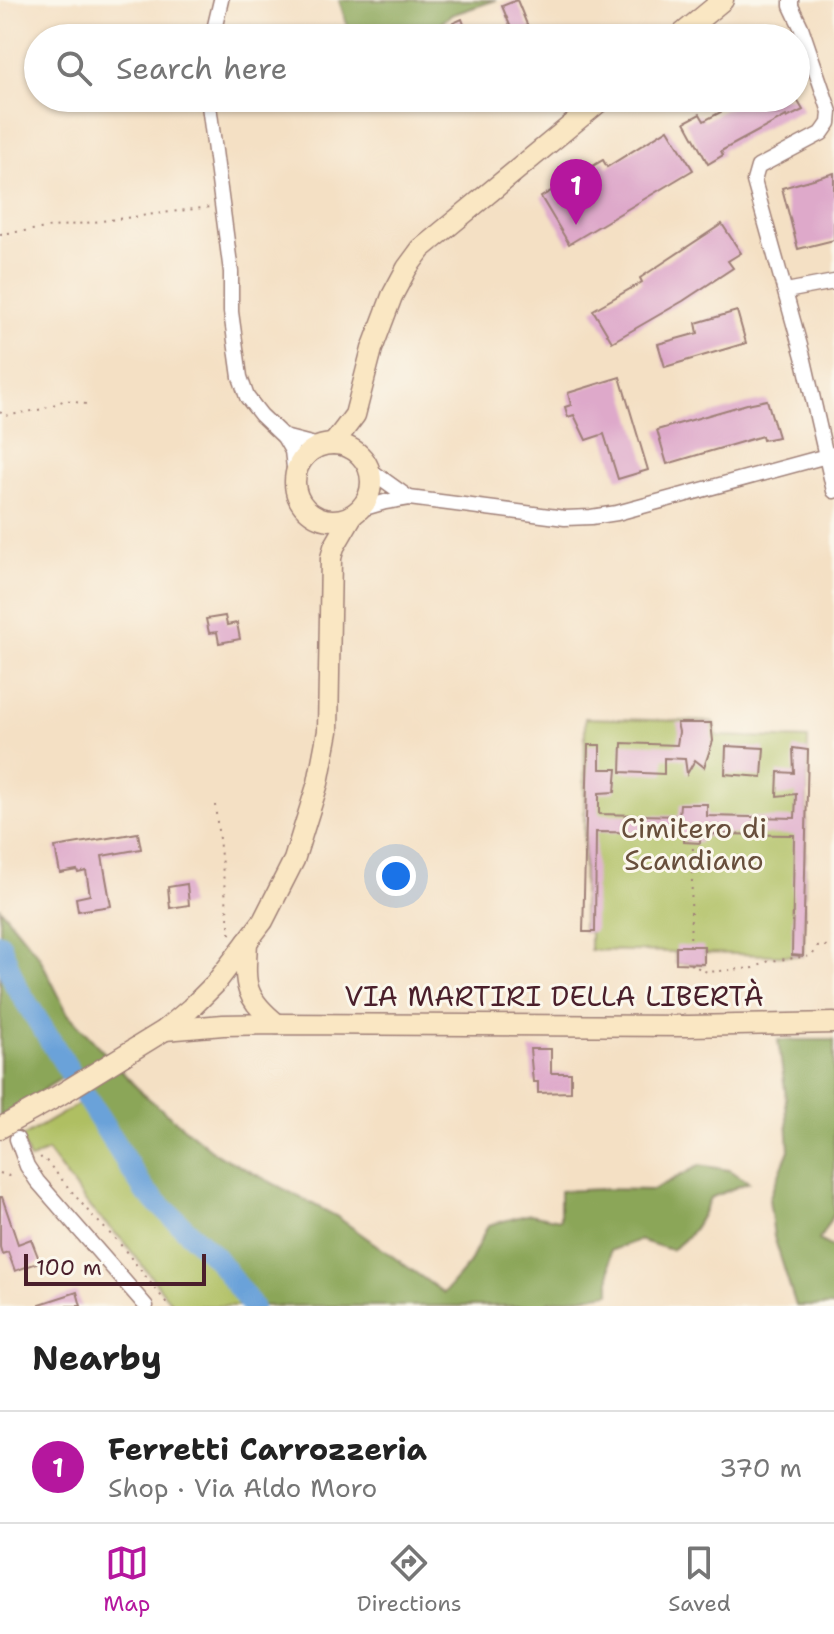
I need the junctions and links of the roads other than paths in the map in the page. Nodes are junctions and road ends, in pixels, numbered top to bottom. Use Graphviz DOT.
graph roads {
  1 [pos="221,0"];
  2 [pos="723,0"];
  3 [pos="786,2"];
  4 [pos="215,24"];
  5 [pos="694,24"];
  6 [pos="795,24"];
  7 [pos="810,60"];
  8 [pos="210,112"];
  9 [pos="587,112"];
  10 [pos="831,122"];
  11 [pos="834,282"];
  12 [pos="786,291"];
  13 [pos="355,415"];
  14 [pos="284,437"];
  15 [pos="326,445"];
  16 [pos="829,455"];
  17 [pos="367,465"];
  18 [pos="295,476"];
  19 [pos="834,491"];
  20 [pos="409,498"];
  21 [pos="357,512"];
  22 [pos="316,517"];
  23 [pos="331,558"];
  24 [pos="247,942"];
  25 [pos="215,984"];
  26 [pos="252,999"];
  27 [pos="833,1023"];
  28 [pos="277,1024"];
  29 [pos="165,1030"];
  30 [pos="8,1130"];
  31 [pos="146,1306"];
  1 -- 4 [label="street"];
  2 -- 5 [label="main road"];
  3 -- 6 [label="street"];
  7 -- 10 [label="street"];
  8 -- 14 [label="street"];
  9 -- 13 [label="main road"];
  10 -- 12 [label="street"];
  11 -- 12 [label="street"];
  12 -- 16 [label="street"];
  13 -- 15 [label="main road"];
  13 -- 17 [label="main road"];
  14 -- 15 [label="street"];
  14 -- 18 [label="street"];
  15 -- 17 [label="main road"];
  15 -- 18 [label="main road"];
  16 -- 19 [label="street"];
  16 -- 20 [label="street"];
  17 -- 20 [label="street"];
  17 -- 21 [label="main road"];
  18 -- 22 [label="main road"];
  20 -- 21 [label="street"];
  21 -- 22 [label="main road"];
  21 -- 23 [label="main road"];
  22 -- 23 [label="main road"];
  23 -- 24 [label="main road"];
  24 -- 25 [label="main road"];
  24 -- 26 [label="main road"];
  25 -- 26 [label="main road"];
  25 -- 29 [label="main road"];
  26 -- 28 [label="main road"];
  27 -- 28 [label="main road, VIA MARTIRI DELLA LIBERTÀ"];
  28 -- 29 [label="main road, VIA MARTIRI DELLA LIBERTÀ"];
  29 -- 30 [label="main road"];
  30 -- 31 [label="street"];
}
